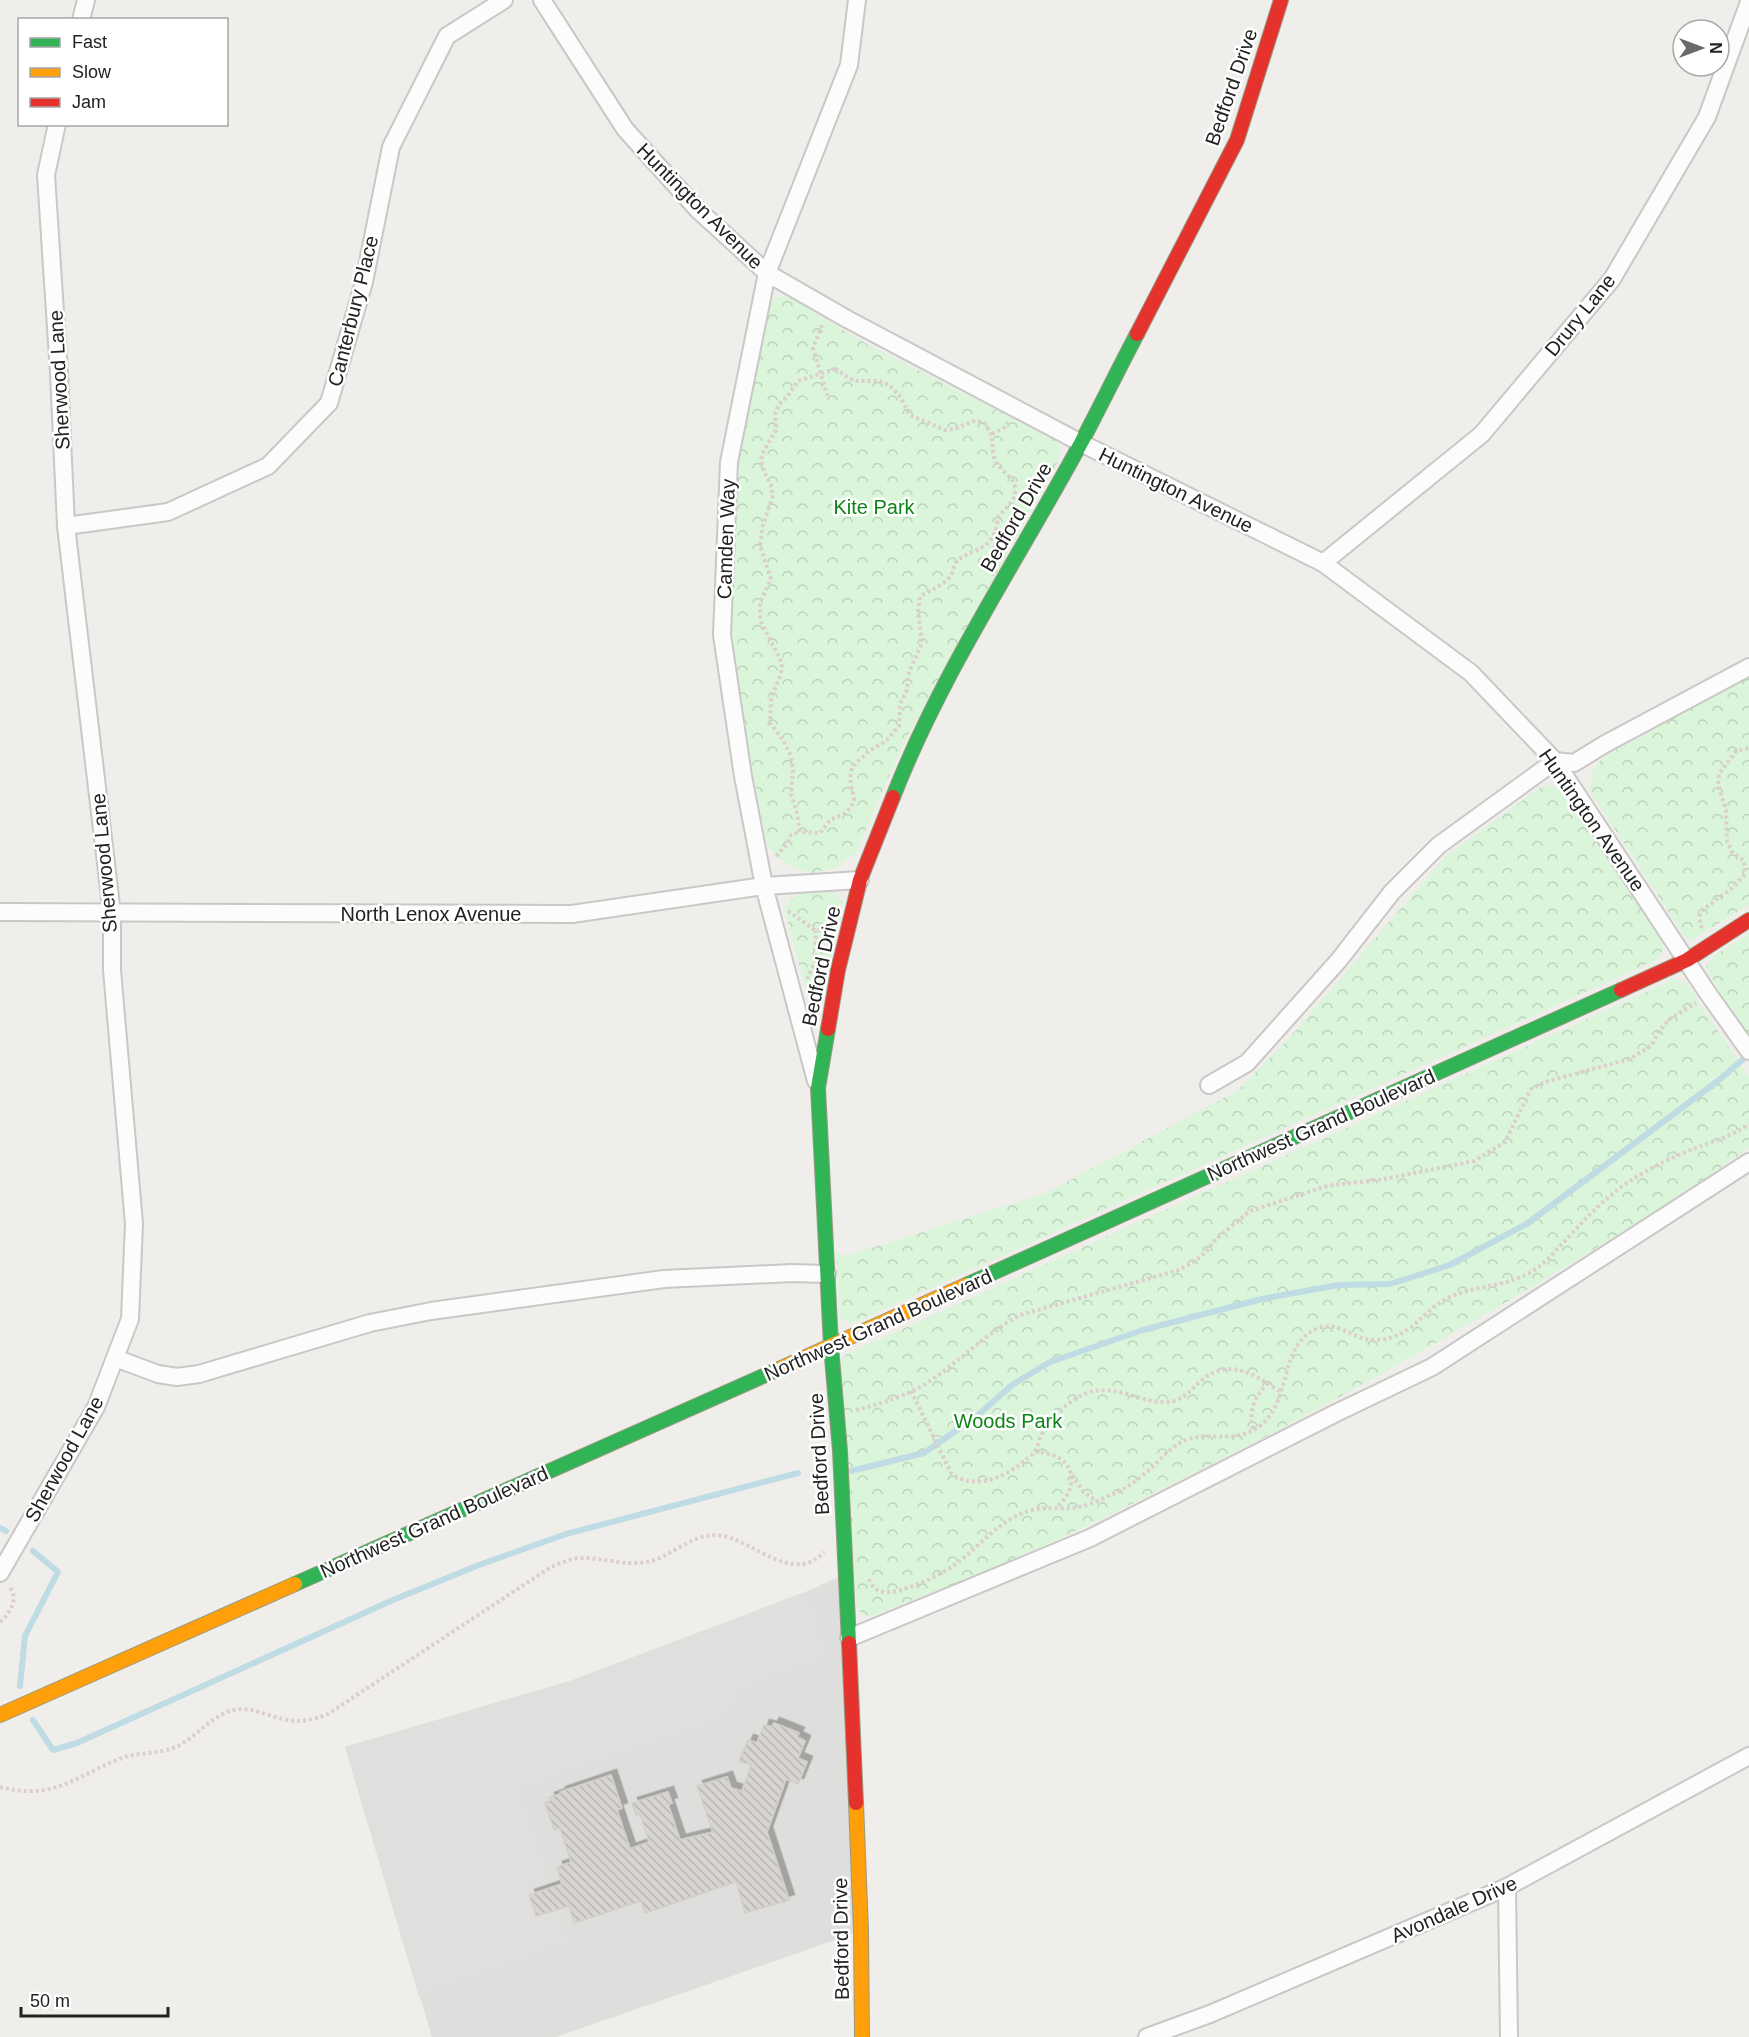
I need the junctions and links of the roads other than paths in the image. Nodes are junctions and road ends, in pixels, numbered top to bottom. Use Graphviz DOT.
graph roads {
  1 [pos="86,0"];
  2 [pos="504,0"];
  3 [pos="542,0"];
  4 [pos="857,0"];
  5 [pos="1281,0"];
  6 [pos="1749,2"];
  7 [pos="82,18"];
  8 [pos="57,126"];
  9 [pos="767,273"];
  10 [pos="1080,443"];
  11 [pos="66,526"];
  12 [pos="1323,563"];
  13 [pos="1749,667"];
  14 [pos="1555,760"];
  15 [pos="860,880"];
  16 [pos="765,892"];
  17 [pos="0,912"];
  18 [pos="112,914"];
  19 [pos="1749,920"];
  20 [pos="1687,960"];
  21 [pos="1746,1046"];
  22 [pos="1209,1085"];
  23 [pos="818,1088"];
  24 [pos="1749,1162"];
  25 [pos="827,1274"];
  26 [pos="831,1346"];
  27 [pos="115,1358"];
  28 [pos="5,1573"];
  29 [pos="849,1638"];
  30 [pos="0,1714"];
  31 [pos="1749,1756"];
  32 [pos="1507,1887"];
  33 [pos="862,2037"];
  34 [pos="1147,2037"];
  35 [pos="1509,2037"];
  1 -- 7 [label="street"];
  2 -- 11 [label="street, Canterbury Place"];
  3 -- 9 [label="street, Huntington Avenue"];
  4 -- 9 [label="street, Camden Way"];
  5 -- 10 [label="street, Bedford Drive"];
  6 -- 12 [label="street, Drury Lane"];
  8 -- 11 [label="street, Sherwood Lane"];
  9 -- 10 [label="street, Huntington Avenue"];
  9 -- 16 [label="street, Camden Way"];
  10 -- 12 [label="street, Huntington Avenue"];
  10 -- 15 [label="street, Bedford Drive"];
  11 -- 18 [label="street, Sherwood Lane"];
  12 -- 14 [label="street, Huntington Avenue"];
  13 -- 14 [label="street"];
  14 -- 20 [label="street, Huntington Avenue"];
  14 -- 22 [label="street"];
  15 -- 16 [label="street, North Lenox Avenue"];
  15 -- 23 [label="street, Bedford Drive"];
  16 -- 18 [label="street, North Lenox Avenue"];
  16 -- 23 [label="street, Camden Way"];
  17 -- 18 [label="street, North Lenox Avenue"];
  18 -- 27 [label="street, Sherwood Lane"];
  19 -- 20 [label="street, Northwest Grand Boulevard"];
  20 -- 21 [label="street, Huntington Avenue"];
  20 -- 26 [label="street, Northwest Grand Boulevard"];
  23 -- 25 [label="street, Bedford Drive"];
  24 -- 29 [label="street"];
  25 -- 26 [label="street, Bedford Drive"];
  25 -- 27 [label="street"];
  26 -- 29 [label="street, Bedford Drive"];
  26 -- 30 [label="street, Northwest Grand Boulevard"];
  27 -- 28 [label="street, Sherwood Lane"];
  29 -- 33 [label="street, Bedford Drive"];
  31 -- 32 [label="street, Avondale Drive"];
  32 -- 34 [label="street, Avondale Drive"];
  32 -- 35 [label="street"];
}
